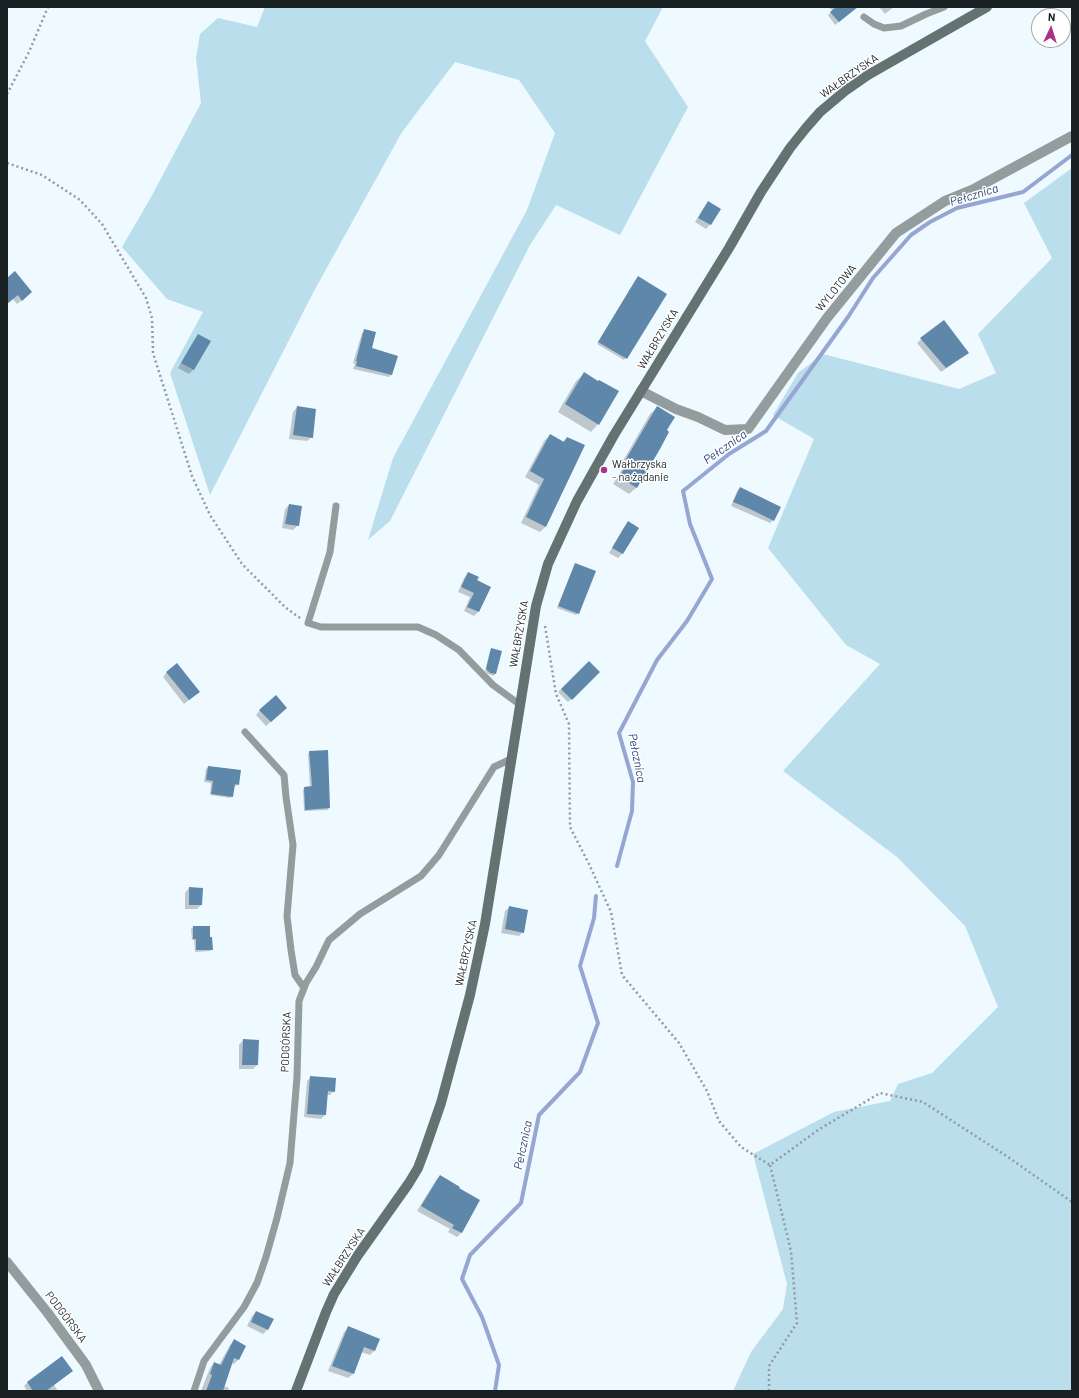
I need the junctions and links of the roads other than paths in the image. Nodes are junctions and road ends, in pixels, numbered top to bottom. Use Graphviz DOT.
graph roads {
  1 [pos="944,7"];
  2 [pos="986,7"];
  3 [pos="864,16"];
  4 [pos="1072,136"];
  5 [pos="641,391"];
  6 [pos="336,506"];
  7 [pos="519,704"];
  8 [pos="245,732"];
  9 [pos="511,759"];
  10 [pos="304,988"];
  11 [pos="7,1262"];
  12 [pos="99,1391"];
  13 [pos="194,1391"];
  14 [pos="296,1391"];
  1 -- 3 [label="lane"];
  2 -- 5 [label="main road, WAŁBRZYSKA"];
  4 -- 5 [label="street, WYLOTOWA"];
  5 -- 7 [label="main road, WAŁBRZYSKA"];
  6 -- 7 [label="lane"];
  7 -- 9 [label="main road, WAŁBRZYSKA"];
  8 -- 10 [label="lane"];
  9 -- 10 [label="lane, PODGÓRSKA"];
  9 -- 14 [label="main road, WAŁBRZYSKA"];
  10 -- 13 [label="lane, PODGÓRSKA"];
  11 -- 12 [label="street, PODGÓRSKA"];
}
